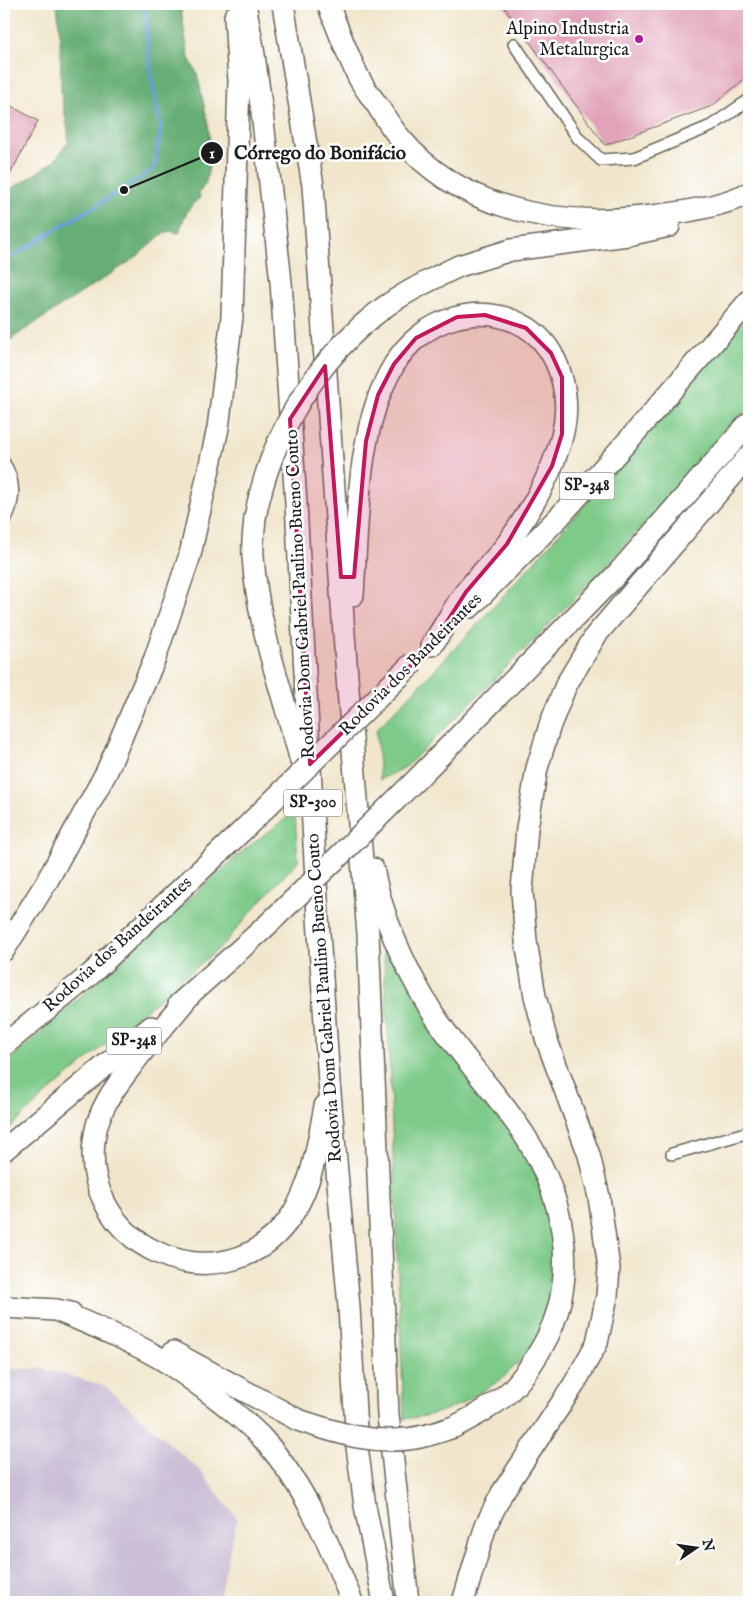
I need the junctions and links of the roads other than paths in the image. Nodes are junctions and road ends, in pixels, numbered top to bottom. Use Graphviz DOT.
graph roads {
  1 [pos="233,4"];
  2 [pos="245,4"];
  3 [pos="283,4"];
  4 [pos="328,4"];
  5 [pos="514,44"];
  6 [pos="749,100"];
  7 [pos="749,193"];
  8 [pos="720,204"];
  9 [pos="749,300"];
  10 [pos="749,423"];
  11 [pos="749,456"];
  12 [pos="4,463"];
  13 [pos="4,522"];
  14 [pos="432,645"];
  15 [pos="347,678"];
  16 [pos="356,784"];
  17 [pos="312,802"];
  18 [pos="4,950"];
  19 [pos="189,996"];
  20 [pos="4,1045"];
  21 [pos="329,1082"];
  22 [pos="749,1132"];
  23 [pos="4,1150"];
  24 [pos="672,1154"];
  25 [pos="4,1307"];
  26 [pos="56,1310"];
  27 [pos="352,1602"];
  28 [pos="384,1602"];
  29 [pos="408,1602"];
  30 [pos="463,1602"];
  1 -- 18 [label="highway"];
  2 -- 17 [label="highway, Rodovia Dom Gabriel Paulino Bueno Couto / SP-300"];
  3 -- 15 [label="highway, SP-300"];
  4 -- 8 [label="highway"];
  5 -- 6 [label="street"];
  7 -- 8 [label="highway"];
  8 -- 17 [label="highway, bridge"];
  9 -- 14 [label="highway, Rodovia dos Bandeirantes / SP-348"];
  10 -- 19 [label="highway, SP-348, bridge"];
  11 -- 30 [label="highway"];
  12 -- 13 [label="street"];
  14 -- 15 [label="highway"];
  14 -- 20 [label="highway, Rodovia dos Bandeirantes / SP-348, bridge"];
  15 -- 16 [label="highway, SP-300"];
  16 -- 26 [label="highway, bridge"];
  16 -- 29 [label="highway, SP-300"];
  17 -- 21 [label="highway, Rodovia Dom Gabriel Paulino Bueno Couto / SP-300"];
  19 -- 21 [label="highway"];
  19 -- 23 [label="highway, SP-348"];
  21 -- 28 [label="highway, Rodovia Dom Gabriel Paulino Bueno Couto / SP-300"];
  22 -- 24 [label="street"];
  25 -- 26 [label="highway"];
  26 -- 27 [label="highway"];
}
